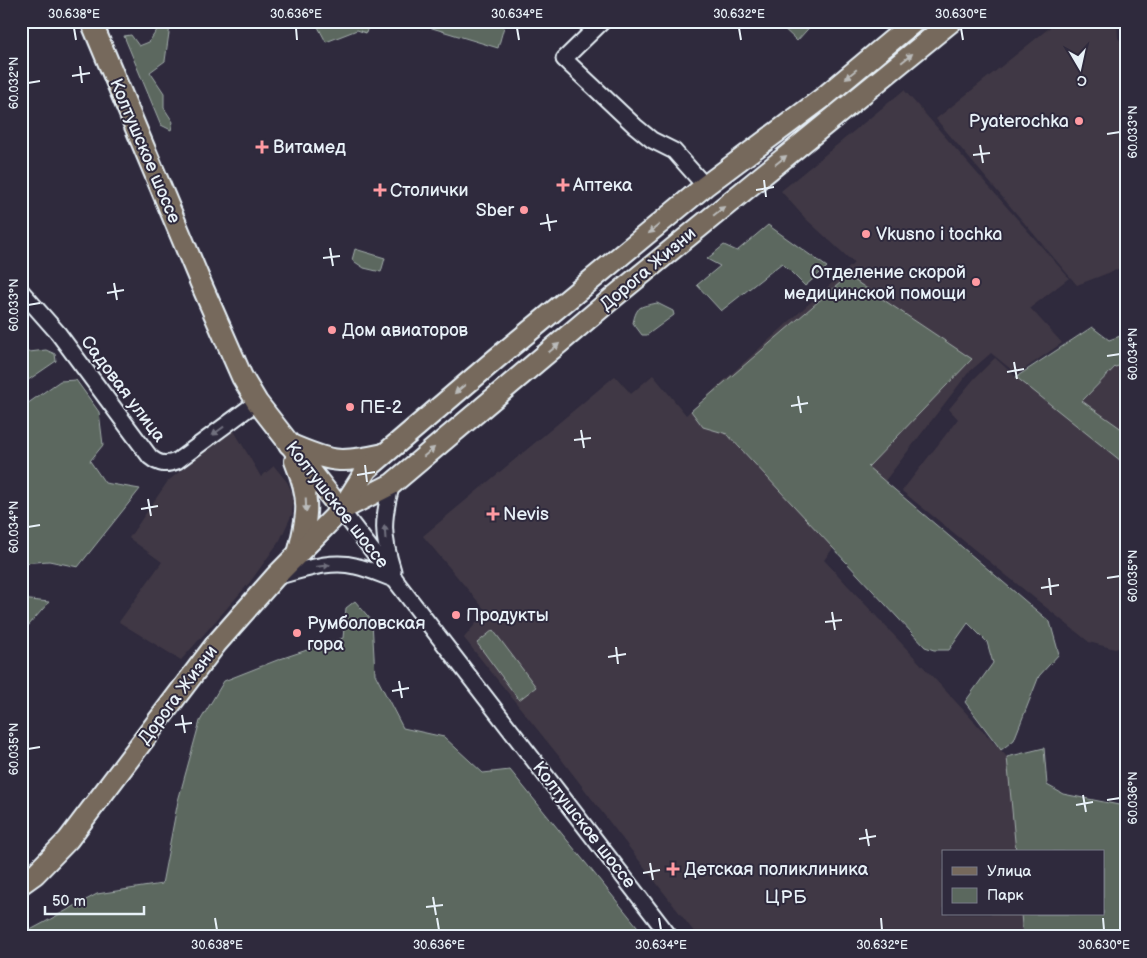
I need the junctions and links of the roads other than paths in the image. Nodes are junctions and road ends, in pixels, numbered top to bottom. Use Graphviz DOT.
graph roads {
  1 [pos="91,21"];
  2 [pos="603,21"];
  3 [pos="915,21"];
  4 [pos="952,21"];
  5 [pos="706,186"];
  6 [pos="21,291"];
  7 [pos="257,402"];
  8 [pos="287,443"];
  9 [pos="384,454"];
  10 [pos="392,484"];
  11 [pos="341,510"];
  12 [pos="297,555"];
  13 [pos="275,577"];
  14 [pos="396,580"];
  15 [pos="21,884"];
  16 [pos="670,937"];
  1 -- 7 [label="main road, Колтушское шоссе"];
  2 -- 5 [label="street"];
  3 -- 5 [label="main road, Дорога Жизни, one-way"];
  10 -- 4 [label="main road, Дорога Жизни, one-way"];
  5 -- 9 [label="main road, Дорога Жизни, one-way"];
  7 -- 6 [label="street, Садовая улица, one-way"];
  7 -- 8 [label="main road, Колтушское шоссе"];
  8 -- 9 [label="main road"];
  8 -- 11 [label="main road, Колтушское шоссе"];
  8 -- 12 [label="main road, one-way"];
  9 -- 11 [label="main road, Дорога Жизни"];
  10 -- 11 [label="main road, Дорога Жизни"];
  14 -- 10 [label="street, one-way"];
  11 -- 12 [label="main road, Дорога Жизни"];
  11 -- 14 [label="street, Колтушское шоссе"];
  12 -- 13 [label="main road, Дорога Жизни"];
  13 -- 14 [label="street, one-way"];
  13 -- 15 [label="main road, Дорога Жизни"];
  14 -- 16 [label="street, Колтушское шоссе"];
}
